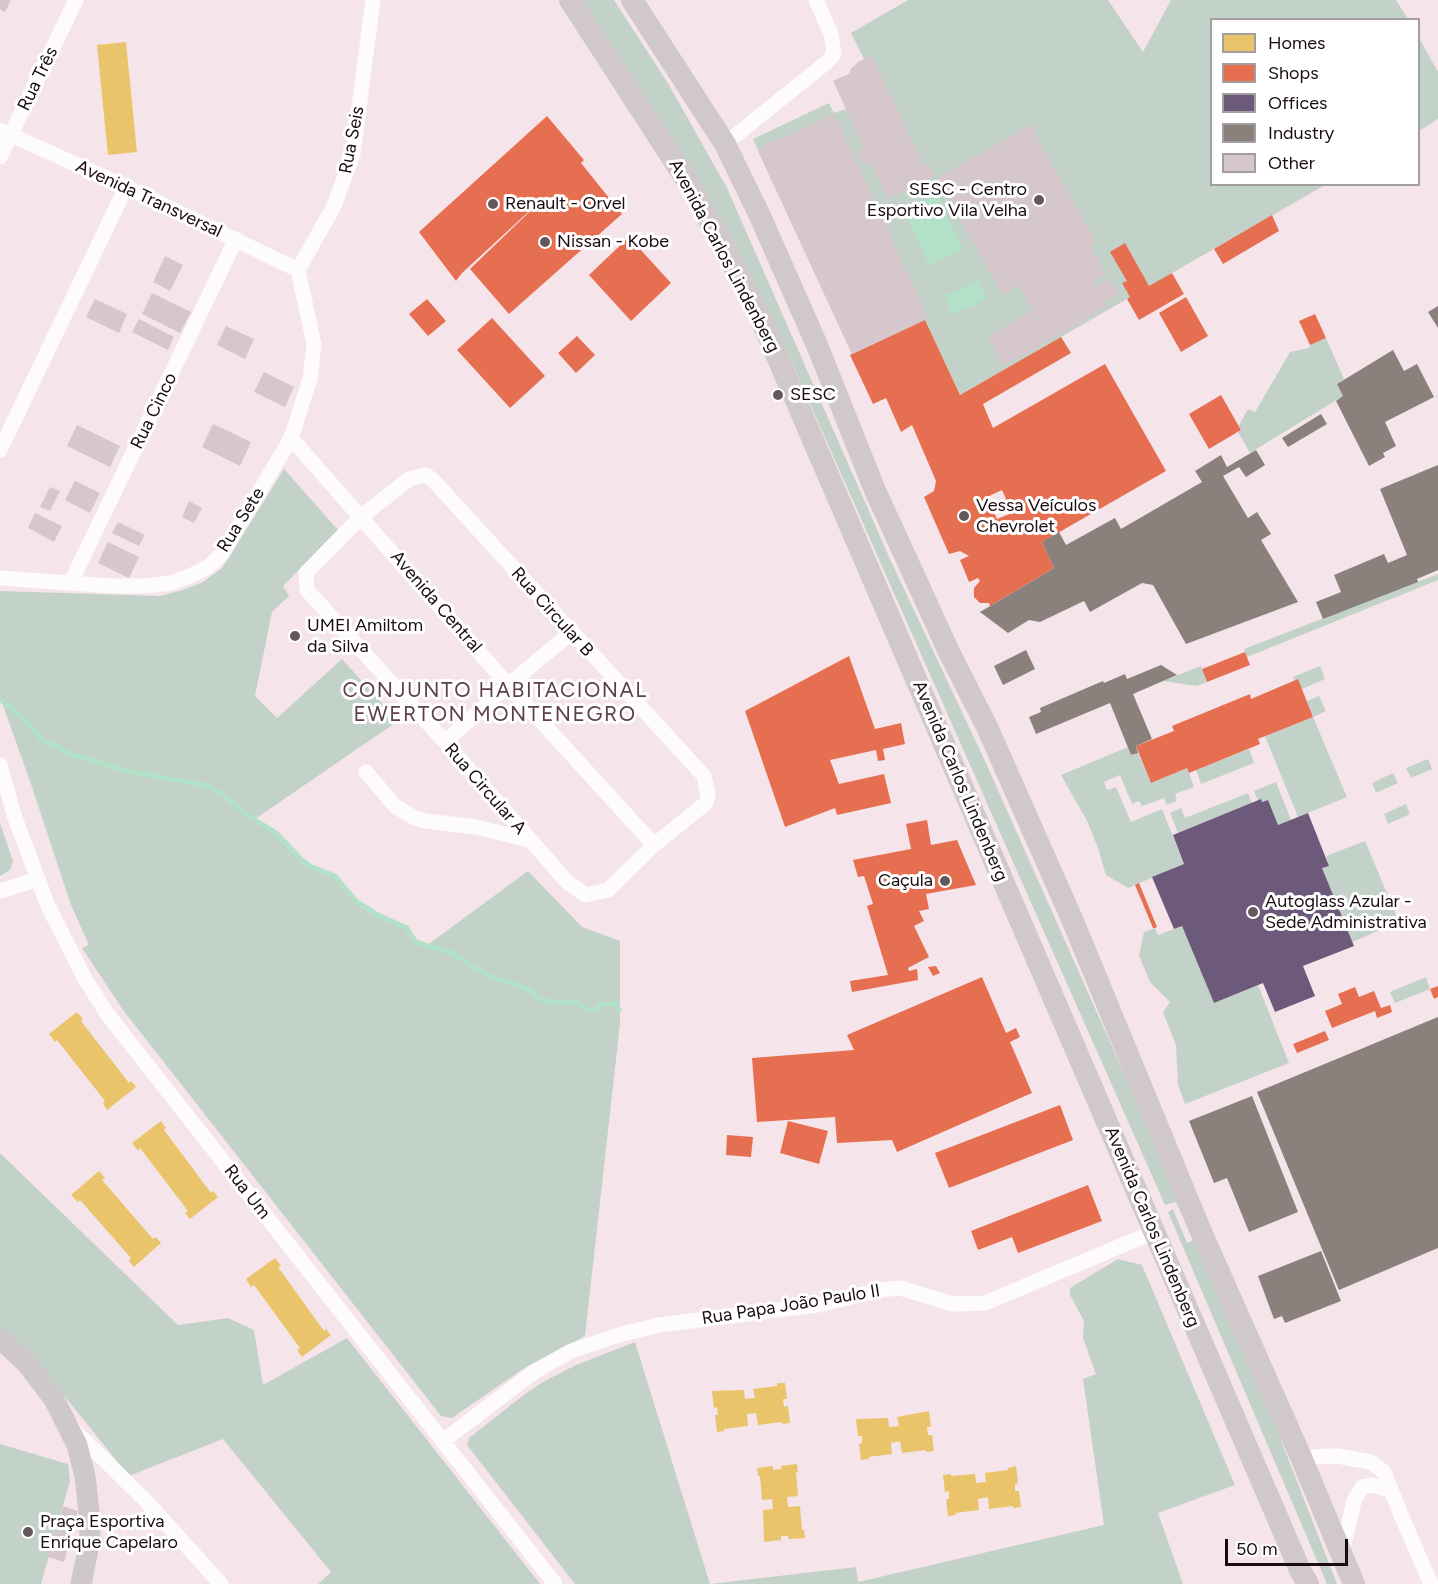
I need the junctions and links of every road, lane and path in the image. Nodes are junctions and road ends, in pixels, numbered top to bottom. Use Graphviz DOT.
graph roads {
  1 [pos="76,0"];
  2 [pos="373,0"];
  3 [pos="570,0"];
  4 [pos="632,0"];
  5 [pos="816,0"];
  6 [pos="6,132"];
  7 [pos="725,144"];
  8 [pos="0,157"];
  9 [pos="126,187"];
  10 [pos="236,239"];
  11 [pos="298,270"];
  12 [pos="291,438"];
  13 [pos="0,450"];
  14 [pos="362,516"];
  15 [pos="0,578"];
  16 [pos="71,582"];
  17 [pos="571,633"];
  18 [pos="508,685"];
  19 [pos="445,742"];
  20 [pos="0,765"];
  21 [pos="366,772"];
  22 [pos="529,840"];
  23 [pos="654,845"];
  24 [pos="38,879"];
  25 [pos="0,891"];
  26 [pos="1154,1232"];
  27 [pos="0,1338"];
  28 [pos="67,1423"];
  29 [pos="443,1441"];
  30 [pos="1301,1457"];
  31 [pos="1391,1491"];
  32 [pos="1341,1552"];
  33 [pos="81,1584"];
  34 [pos="221,1584"];
  35 [pos="555,1584"];
  36 [pos="1308,1584"];
  37 [pos="1354,1584"];
  38 [pos="1431,1584"];
  1 -- 6 [label="street, Rua Três"];
  2 -- 11 [label="street, Rua Seis"];
  3 -- 26 [label="main road, Avenida Carlos Lindenberg"];
  4 -- 7 [label="main road"];
  5 -- 7 [label="street"];
  6 -- 8 [label="street, Rua Três"];
  6 -- 9 [label="street, Avenida Transversal"];
  7 -- 30 [label="main road"];
  9 -- 10 [label="street, Avenida Transversal"];
  9 -- 13 [label="street"];
  10 -- 11 [label="street, Avenida Transversal"];
  10 -- 16 [label="street, Rua Cinco"];
  11 -- 12 [label="street, Rua Sete"];
  12 -- 14 [label="street, Avenida Central"];
  12 -- 16 [label="street, Rua Sete"];
  14 -- 17 [label="street, Rua Circular B"];
  14 -- 18 [label="street, Avenida Central"];
  14 -- 19 [label="street, Rua Circular A"];
  15 -- 16 [label="street, Rua Sete"];
  17 -- 18 [label="street"];
  17 -- 23 [label="street, Rua Circular B"];
  18 -- 19 [label="street"];
  18 -- 23 [label="street, Avenida Central"];
  19 -- 22 [label="street, Rua Circular A"];
  20 -- 24 [label="street, Rua Um"];
  21 -- 22 [label="street"];
  22 -- 23 [label="street, Rua Circular A"];
  24 -- 25 [label="street"];
  24 -- 29 [label="street, Rua Um"];
  26 -- 29 [label="street, Rua Papa João Paulo II"];
  26 -- 36 [label="main road, Avenida Carlos Lindenberg"];
  27 -- 28 [label="street"];
  28 -- 33 [label="street"];
  28 -- 34 [label="street"];
  29 -- 35 [label="street, Rua Um"];
  30 -- 31 [label="street"];
  30 -- 32 [label="main road"];
  31 -- 32 [label="street"];
  31 -- 38 [label="street"];
  32 -- 37 [label="main road"];
}
